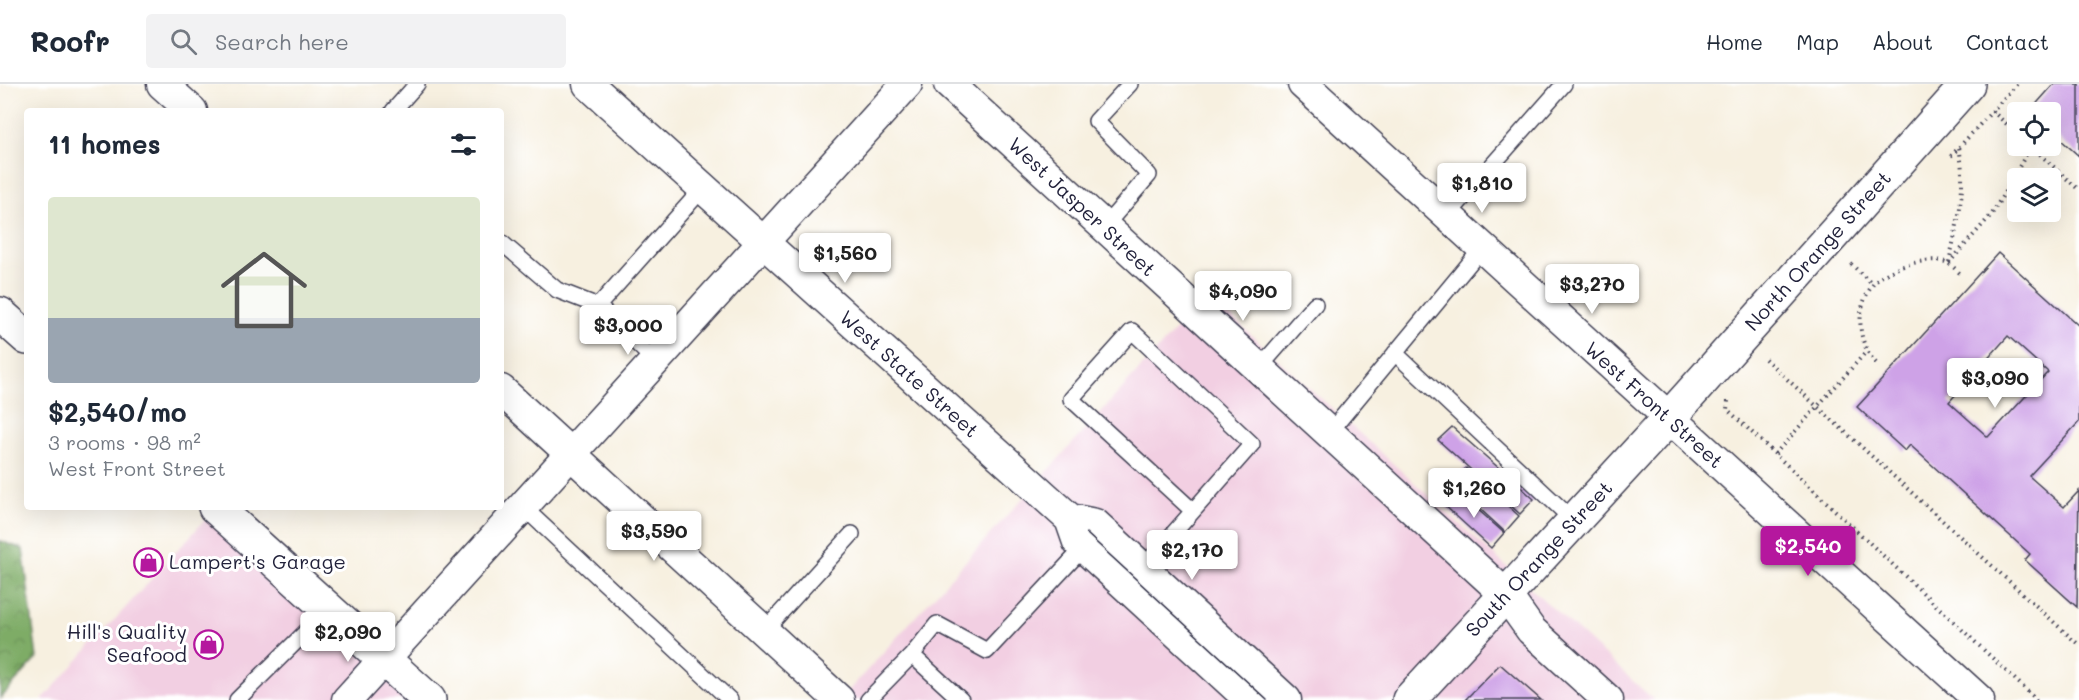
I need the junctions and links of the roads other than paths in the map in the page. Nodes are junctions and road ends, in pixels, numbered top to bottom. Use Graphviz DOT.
graph roads {
  1 [pos="162,84"];
  2 [pos="417,84"];
  3 [pos="588,84"];
  4 [pos="907,84"];
  5 [pos="949,84"];
  6 [pos="1130,84"];
  7 [pos="1303,84"];
  8 [pos="1564,84"];
  9 [pos="1955,88"];
  10 [pos="189,108"];
  11 [pos="396,108"];
  12 [pos="703,188"];
  13 [pos="1448,215"];
  14 [pos="1104,227"];
  15 [pos="764,242"];
  16 [pos="504,245"];
  17 [pos="1483,247"];
  18 [pos="1315,304"];
  19 [pos="598,306"];
  20 [pos="0,314"];
  21 [pos="24,335"];
  22 [pos="1395,353"];
  23 [pos="655,362"];
  24 [pos="1258,368"];
  25 [pos="504,393"];
  26 [pos="1668,418"];
  27 [pos="1329,433"];
  28 [pos="572,453"];
  29 [pos="523,507"];
  30 [pos="218,510"];
  31 [pos="1193,511"];
  32 [pos="1574,521"];
  33 [pos="852,534"];
  34 [pos="1092,538"];
  35 [pos="1134,577"];
  36 [pos="1506,594"];
  37 [pos="329,609"];
  38 [pos="764,631"];
  39 [pos="912,655"];
  40 [pos="384,660"];
  41 [pos="1965,696"];
  42 [pos="237,700"];
  43 [pos="347,700"];
  44 [pos="429,700"];
  45 [pos="730,700"];
  46 [pos="839,700"];
  47 [pos="868,700"];
  48 [pos="962,700"];
  49 [pos="1250,700"];
  50 [pos="1286,700"];
  51 [pos="1409,700"];
  52 [pos="1608,700"];
  1 -- 10 [label="street"];
  2 -- 11 [label="lane"];
  3 -- 12 [label="street, West State Street"];
  4 -- 15 [label="street"];
  5 -- 14 [label="street, West Jasper Street"];
  6 -- 14 [label="lane"];
  7 -- 13 [label="street, West Front Street"];
  8 -- 13 [label="lane"];
  9 -- 26 [label="street, North Orange Street"];
  12 -- 15 [label="street, West State Street"];
  12 -- 19 [label="lane"];
  13 -- 17 [label="street, West Front Street"];
  14 -- 24 [label="street, West Jasper Street"];
  15 -- 23 [label="street"];
  15 -- 34 [label="street, West State Street"];
  16 -- 19 [label="lane"];
  17 -- 22 [label="lane"];
  17 -- 26 [label="street, West Front Street"];
  18 -- 24 [label="lane"];
  19 -- 23 [label="lane"];
  20 -- 21 [label="street"];
  22 -- 27 [label="lane"];
  22 -- 32 [label="lane"];
  23 -- 28 [label="street"];
  24 -- 27 [label="street, West Jasper Street"];
  25 -- 28 [label="street"];
  26 -- 32 [label="street, South Orange Street"];
  26 -- 41 [label="street, West Front Street"];
  27 -- 36 [label="street, West Jasper Street"];
  28 -- 29 [label="street"];
  28 -- 38 [label="street"];
  29 -- 40 [label="street"];
  29 -- 45 [label="lane"];
  30 -- 37 [label="street"];
  31 -- 31 [label="lane"];
  31 -- 35 [label="lane"];
  32 -- 36 [label="street, South Orange Street"];
  33 -- 38 [label="lane"];
  34 -- 35 [label="street, West State Street"];
  34 -- 39 [label="lane"];
  35 -- 49 [label="street, West State Street"];
  35 -- 50 [label="street, West State Street"];
  36 -- 51 [label="street, South Orange Street"];
  36 -- 52 [label="street, West Jasper Street"];
  37 -- 40 [label="street"];
  37 -- 42 [label="lane"];
  38 -- 46 [label="street"];
  39 -- 47 [label="lane"];
  39 -- 48 [label="lane"];
  40 -- 43 [label="street"];
  40 -- 44 [label="street"];
}
